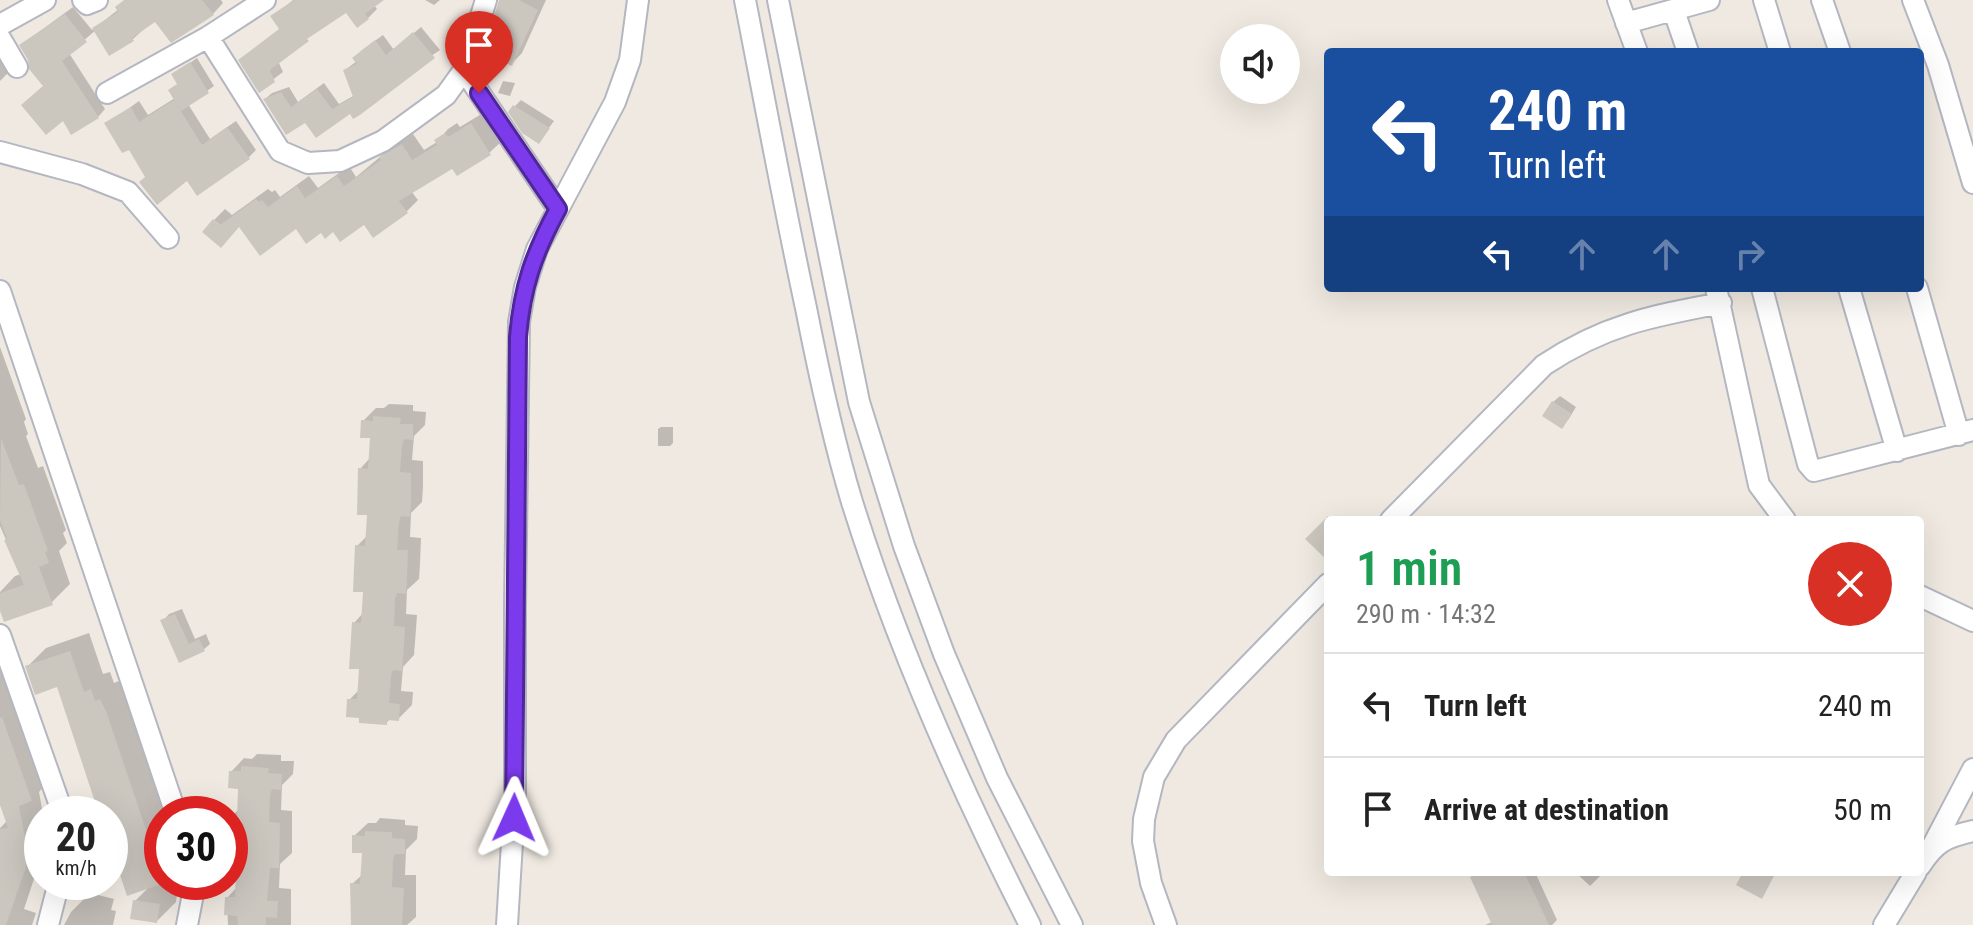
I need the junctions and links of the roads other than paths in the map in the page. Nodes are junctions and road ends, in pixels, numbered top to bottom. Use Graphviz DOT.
graph roads {
  1 [pos="45,0"];
  2 [pos="83,0"];
  3 [pos="97,0"];
  4 [pos="265,0"];
  5 [pos="486,0"];
  6 [pos="638,0"];
  7 [pos="745,0"];
  8 [pos="778,0"];
  9 [pos="1618,0"];
  10 [pos="1709,0"];
  11 [pos="1764,0"];
  12 [pos="1822,0"];
  13 [pos="1913,0"];
  14 [pos="231,8"];
  15 [pos="1674,11"];
  16 [pos="1626,23"];
  17 [pos="0,25"];
  18 [pos="208,37"];
  19 [pos="0,38"];
  20 [pos="1635,48"];
  21 [pos="1687,48"];
  22 [pos="1779,48"];
  23 [pos="1839,48"];
  24 [pos="17,67"];
  25 [pos="464,70"];
  26 [pos="107,93"];
  27 [pos="0,152"];
  28 [pos="1973,183"];
  29 [pos="558,209"];
  30 [pos="168,238"];
  31 [pos="0,291"];
  32 [pos="1763,292"];
  33 [pos="1850,292"];
  34 [pos="1918,292"];
  35 [pos="1718,296"];
  36 [pos="1966,433"];
  37 [pos="1897,451"];
  38 [pos="1395,516"];
  39 [pos="1782,516"];
  40 [pos="1324,588"];
  41 [pos="1924,598"];
  42 [pos="1973,621"];
  43 [pos="0,635"];
  44 [pos="1973,769"];
  45 [pos="57,796"];
  46 [pos="170,796"];
  47 [pos="1973,831"];
  48 [pos="1925,857"];
  49 [pos="1914,876"];
  50 [pos="54,900"];
  51 [pos="192,900"];
  52 [pos="48,925"];
  53 [pos="187,925"];
  54 [pos="507,925"];
  55 [pos="1030,925"];
  56 [pos="1072,925"];
  57 [pos="1166,925"];
  58 [pos="1884,925"];
  1 -- 17 [label="street"];
  2 -- 3 [label="street"];
  4 -- 14 [label="street"];
  5 -- 25 [label="street"];
  6 -- 29 [label="street"];
  7 -- 55 [label="street"];
  8 -- 56 [label="street"];
  9 -- 16 [label="street"];
  10 -- 15 [label="street"];
  11 -- 22 [label="street"];
  12 -- 23 [label="street"];
  13 -- 28 [label="street"];
  14 -- 18 [label="street"];
  15 -- 16 [label="street"];
  15 -- 21 [label="street"];
  16 -- 20 [label="street"];
  18 -- 25 [label="street"];
  18 -- 26 [label="street"];
  19 -- 24 [label="street"];
  25 -- 29 [label="street"];
  27 -- 30 [label="street"];
  29 -- 54 [label="street"];
  31 -- 46 [label="street"];
  32 -- 37 [label="street"];
  33 -- 37 [label="street"];
  34 -- 36 [label="street"];
  35 -- 38 [label="street"];
  35 -- 39 [label="street"];
  36 -- 37 [label="street"];
  40 -- 57 [label="street"];
  41 -- 42 [label="street"];
  43 -- 45 [label="street"];
  44 -- 48 [label="street"];
  47 -- 48 [label="street"];
  49 -- 58 [label="street"];
  50 -- 52 [label="street"];
  51 -- 53 [label="street"];
}
